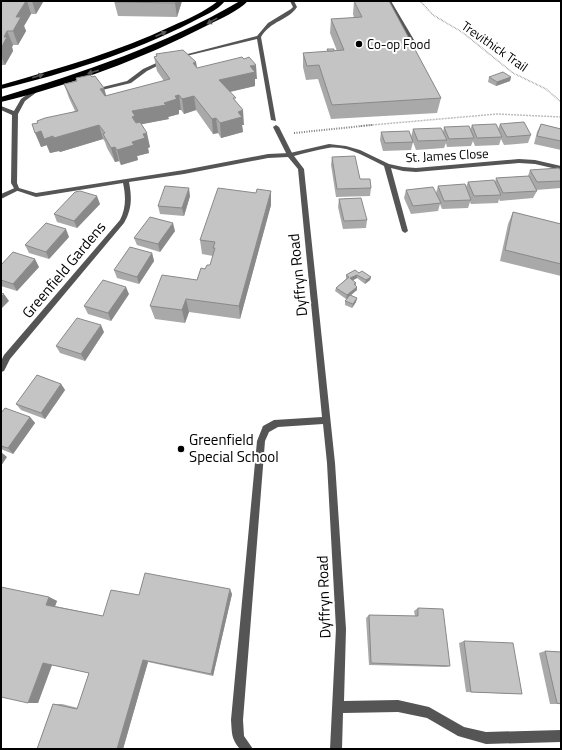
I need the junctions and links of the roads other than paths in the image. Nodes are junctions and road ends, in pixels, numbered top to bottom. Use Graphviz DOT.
graph roads {
  1 [pos="222,1"];
  2 [pos="245,1"];
  3 [pos="292,1"];
  4 [pos="389,1"];
  5 [pos="259,37"];
  6 [pos="415,45"];
  7 [pos="1,87"];
  8 [pos="102,88"];
  9 [pos="39,89"];
  10 [pos="1,100"];
  11 [pos="1,108"];
  12 [pos="15,114"];
  13 [pos="274,120"];
  14 [pos="276,127"];
  15 [pos="290,155"];
  16 [pos="388,165"];
  17 [pos="561,168"];
  18 [pos="126,182"];
  19 [pos="17,189"];
  20 [pos="1,197"];
  21 [pos="405,231"];
  22 [pos="1,369"];
  23 [pos="326,420"];
  24 [pos="337,707"];
  25 [pos="561,736"];
  26 [pos="247,749"];
  27 [pos="336,749"];
  7 -- 1 [label="highway, one-way"];
  2 -- 9 [label="highway, one-way"];
  3 -- 5 [label="street"];
  4 -- 6 [label="street"];
  5 -- 8 [label="street"];
  5 -- 13 [label="street"];
  9 -- 10 [label="highway"];
  9 -- 12 [label="street"];
  11 -- 12 [label="street"];
  12 -- 19 [label="street"];
  14 -- 15 [label="street, Dyffryn Road"];
  15 -- 16 [label="street, St. James Close"];
  15 -- 18 [label="street"];
  15 -- 23 [label="street, Dyffryn Road"];
  16 -- 17 [label="street, St. James Close"];
  16 -- 21 [label="street"];
  18 -- 19 [label="street"];
  18 -- 22 [label="street, Greenfield Gardens"];
  19 -- 20 [label="street"];
  23 -- 24 [label="street, Dyffryn Road"];
  23 -- 26 [label="street"];
  24 -- 25 [label="street"];
  24 -- 27 [label="street, Dyffryn Road"];
}
